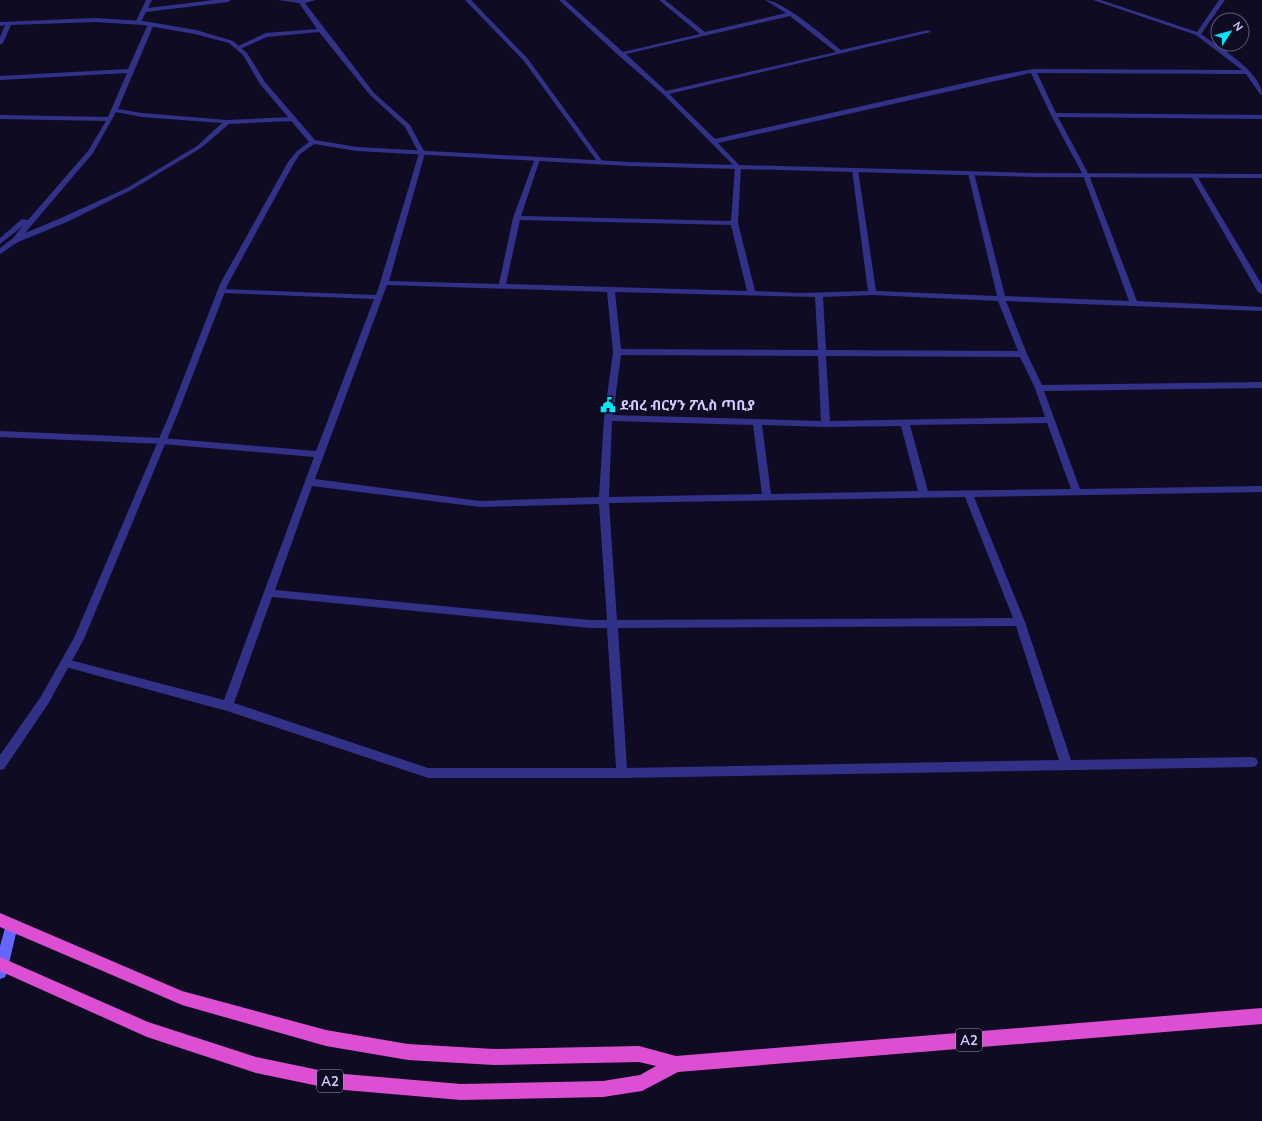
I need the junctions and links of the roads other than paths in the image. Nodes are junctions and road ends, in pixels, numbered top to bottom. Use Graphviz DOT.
graph roads {
  1 [pos="149,0"];
  2 [pos="228,0"];
  3 [pos="281,0"];
  4 [pos="313,0"];
  5 [pos="468,0"];
  6 [pos="562,0"];
  7 [pos="662,0"];
  8 [pos="768,0"];
  9 [pos="1096,0"];
  10 [pos="1222,0"];
  11 [pos="301,2"];
  12 [pos="145,10"];
  13 [pos="791,14"];
  14 [pos="9,23"];
  15 [pos="138,23"];
  16 [pos="0,24"];
  17 [pos="151,24"];
  18 [pos="321,30"];
  19 [pos="928,32"];
  20 [pos="704,34"];
  21 [pos="1198,34"];
  22 [pos="0,43"];
  23 [pos="238,48"];
  24 [pos="840,52"];
  25 [pos="620,54"];
  26 [pos="131,71"];
  27 [pos="1033,71"];
  28 [pos="1248,72"];
  29 [pos="0,78"];
  30 [pos="665,93"];
  31 [pos="1262,93"];
  32 [pos="114,110"];
  33 [pos="1054,115"];
  34 [pos="0,117"];
  35 [pos="1262,117"];
  36 [pos="110,119"];
  37 [pos="293,119"];
  38 [pos="227,122"];
  39 [pos="314,142"];
  40 [pos="712,142"];
  41 [pos="422,153"];
  42 [pos="537,159"];
  43 [pos="601,163"];
  44 [pos="738,167"];
  45 [pos="855,170"];
  46 [pos="971,173"];
  47 [pos="1086,175"];
  48 [pos="1194,176"];
  49 [pos="1262,176"];
  50 [pos="48,201"];
  51 [pos="517,218"];
  52 [pos="734,223"];
  53 [pos="15,240"];
  54 [pos="0,242"];
  55 [pos="0,252"];
  56 [pos="384,283"];
  57 [pos="502,286"];
  58 [pos="611,290"];
  59 [pos="221,291"];
  60 [pos="1262,292"];
  61 [pos="752,294"];
  62 [pos="819,294"];
  63 [pos="872,294"];
  64 [pos="379,297"];
  65 [pos="1001,297"];
  66 [pos="1134,304"];
  67 [pos="1262,309"];
  68 [pos="617,352"];
  69 [pos="823,353"];
  70 [pos="1023,354"];
  71 [pos="1262,385"];
  72 [pos="1039,388"];
  73 [pos="608,418"];
  74 [pos="1051,420"];
  75 [pos="757,422"];
  76 [pos="905,422"];
  77 [pos="826,424"];
  78 [pos="0,434"];
  79 [pos="162,441"];
  80 [pos="320,454"];
  81 [pos="309,482"];
  82 [pos="1262,489"];
  83 [pos="1077,492"];
  84 [pos="968,494"];
  85 [pos="924,495"];
  86 [pos="766,497"];
  87 [pos="604,500"];
  88 [pos="269,593"];
  89 [pos="1020,622"];
  90 [pos="612,624"];
  91 [pos="66,663"];
  92 [pos="227,706"];
  93 [pos="1252,762"];
  94 [pos="0,765"];
  95 [pos="1067,766"];
  96 [pos="622,773"];
  97 [pos="6,923"];
  98 [pos="1,967"];
  99 [pos="1262,1016"];
  100 [pos="676,1064"];
  1 -- 12 [label="street"];
  2 -- 12 [label="street"];
  3 -- 11 [label="street"];
  4 -- 11 [label="street"];
  5 -- 43 [label="street"];
  6 -- 25 [label="street"];
  7 -- 20 [label="street"];
  8 -- 13 [label="street"];
  9 -- 21 [label="street"];
  10 -- 21 [label="street"];
  11 -- 18 [label="street"];
  12 -- 15 [label="street"];
  13 -- 20 [label="street"];
  13 -- 24 [label="street"];
  14 -- 15 [label="street"];
  14 -- 16 [label="street"];
  14 -- 22 [label="street"];
  15 -- 17 [label="street"];
  17 -- 23 [label="street"];
  17 -- 26 [label="street"];
  18 -- 23 [label="street"];
  18 -- 41 [label="street"];
  19 -- 24 [label="street"];
  20 -- 25 [label="street"];
  21 -- 28 [label="street"];
  23 -- 37 [label="street"];
  24 -- 30 [label="street"];
  25 -- 30 [label="street"];
  26 -- 29 [label="street"];
  26 -- 32 [label="street"];
  27 -- 28 [label="street"];
  27 -- 33 [label="street"];
  27 -- 40 [label="street"];
  28 -- 31 [label="street"];
  30 -- 40 [label="street"];
  32 -- 36 [label="street"];
  32 -- 38 [label="street"];
  33 -- 35 [label="street"];
  33 -- 47 [label="street"];
  34 -- 36 [label="street"];
  36 -- 50 [label="street"];
  37 -- 38 [label="street"];
  37 -- 39 [label="street"];
  38 -- 53 [label="street"];
  39 -- 41 [label="street"];
  39 -- 59 [label="street"];
  40 -- 44 [label="street"];
  41 -- 42 [label="street"];
  41 -- 56 [label="street"];
  42 -- 43 [label="street"];
  42 -- 51 [label="street"];
  43 -- 44 [label="street"];
  44 -- 45 [label="street"];
  44 -- 52 [label="street"];
  45 -- 46 [label="street"];
  45 -- 63 [label="street"];
  46 -- 47 [label="street"];
  46 -- 65 [label="street"];
  47 -- 48 [label="street"];
  47 -- 66 [label="street"];
  48 -- 49 [label="street"];
  48 -- 60 [label="street"];
  50 -- 53 [label="street"];
  50 -- 54 [label="street"];
  51 -- 52 [label="street"];
  51 -- 57 [label="street"];
  52 -- 61 [label="street"];
  53 -- 55 [label="street"];
  56 -- 57 [label="street"];
  56 -- 64 [label="street"];
  57 -- 58 [label="street"];
  58 -- 61 [label="street"];
  58 -- 68 [label="street"];
  59 -- 64 [label="street"];
  59 -- 79 [label="street"];
  61 -- 62 [label="street"];
  62 -- 63 [label="street"];
  62 -- 69 [label="street"];
  63 -- 65 [label="street"];
  64 -- 80 [label="street"];
  65 -- 66 [label="street"];
  65 -- 70 [label="street"];
  66 -- 67 [label="street"];
  68 -- 69 [label="street"];
  68 -- 73 [label="street"];
  69 -- 70 [label="street"];
  69 -- 77 [label="street"];
  70 -- 72 [label="street"];
  71 -- 72 [label="street"];
  72 -- 74 [label="street"];
  73 -- 75 [label="street"];
  73 -- 87 [label="street"];
  74 -- 76 [label="street"];
  74 -- 83 [label="street"];
  75 -- 77 [label="street"];
  75 -- 86 [label="street"];
  76 -- 77 [label="street"];
  76 -- 85 [label="street"];
  78 -- 79 [label="street"];
  79 -- 80 [label="street"];
  79 -- 91 [label="street"];
  80 -- 81 [label="street"];
  81 -- 87 [label="street"];
  81 -- 88 [label="street"];
  82 -- 83 [label="street"];
  83 -- 84 [label="street"];
  84 -- 85 [label="street"];
  84 -- 89 [label="street"];
  85 -- 86 [label="street"];
  86 -- 87 [label="street"];
  87 -- 90 [label="street"];
  88 -- 90 [label="street"];
  88 -- 92 [label="street"];
  89 -- 90 [label="street"];
  89 -- 95 [label="street"];
  90 -- 96 [label="street"];
  91 -- 92 [label="street"];
  91 -- 94 [label="street"];
  92 -- 96 [label="street"];
  93 -- 95 [label="street"];
  95 -- 96 [label="street"];
  97 -- 98 [label="main road"];
  97 -- 100 [label="highway, A2"];
  98 -- 100 [label="highway, A2"];
  99 -- 100 [label="highway, A2"];
}
